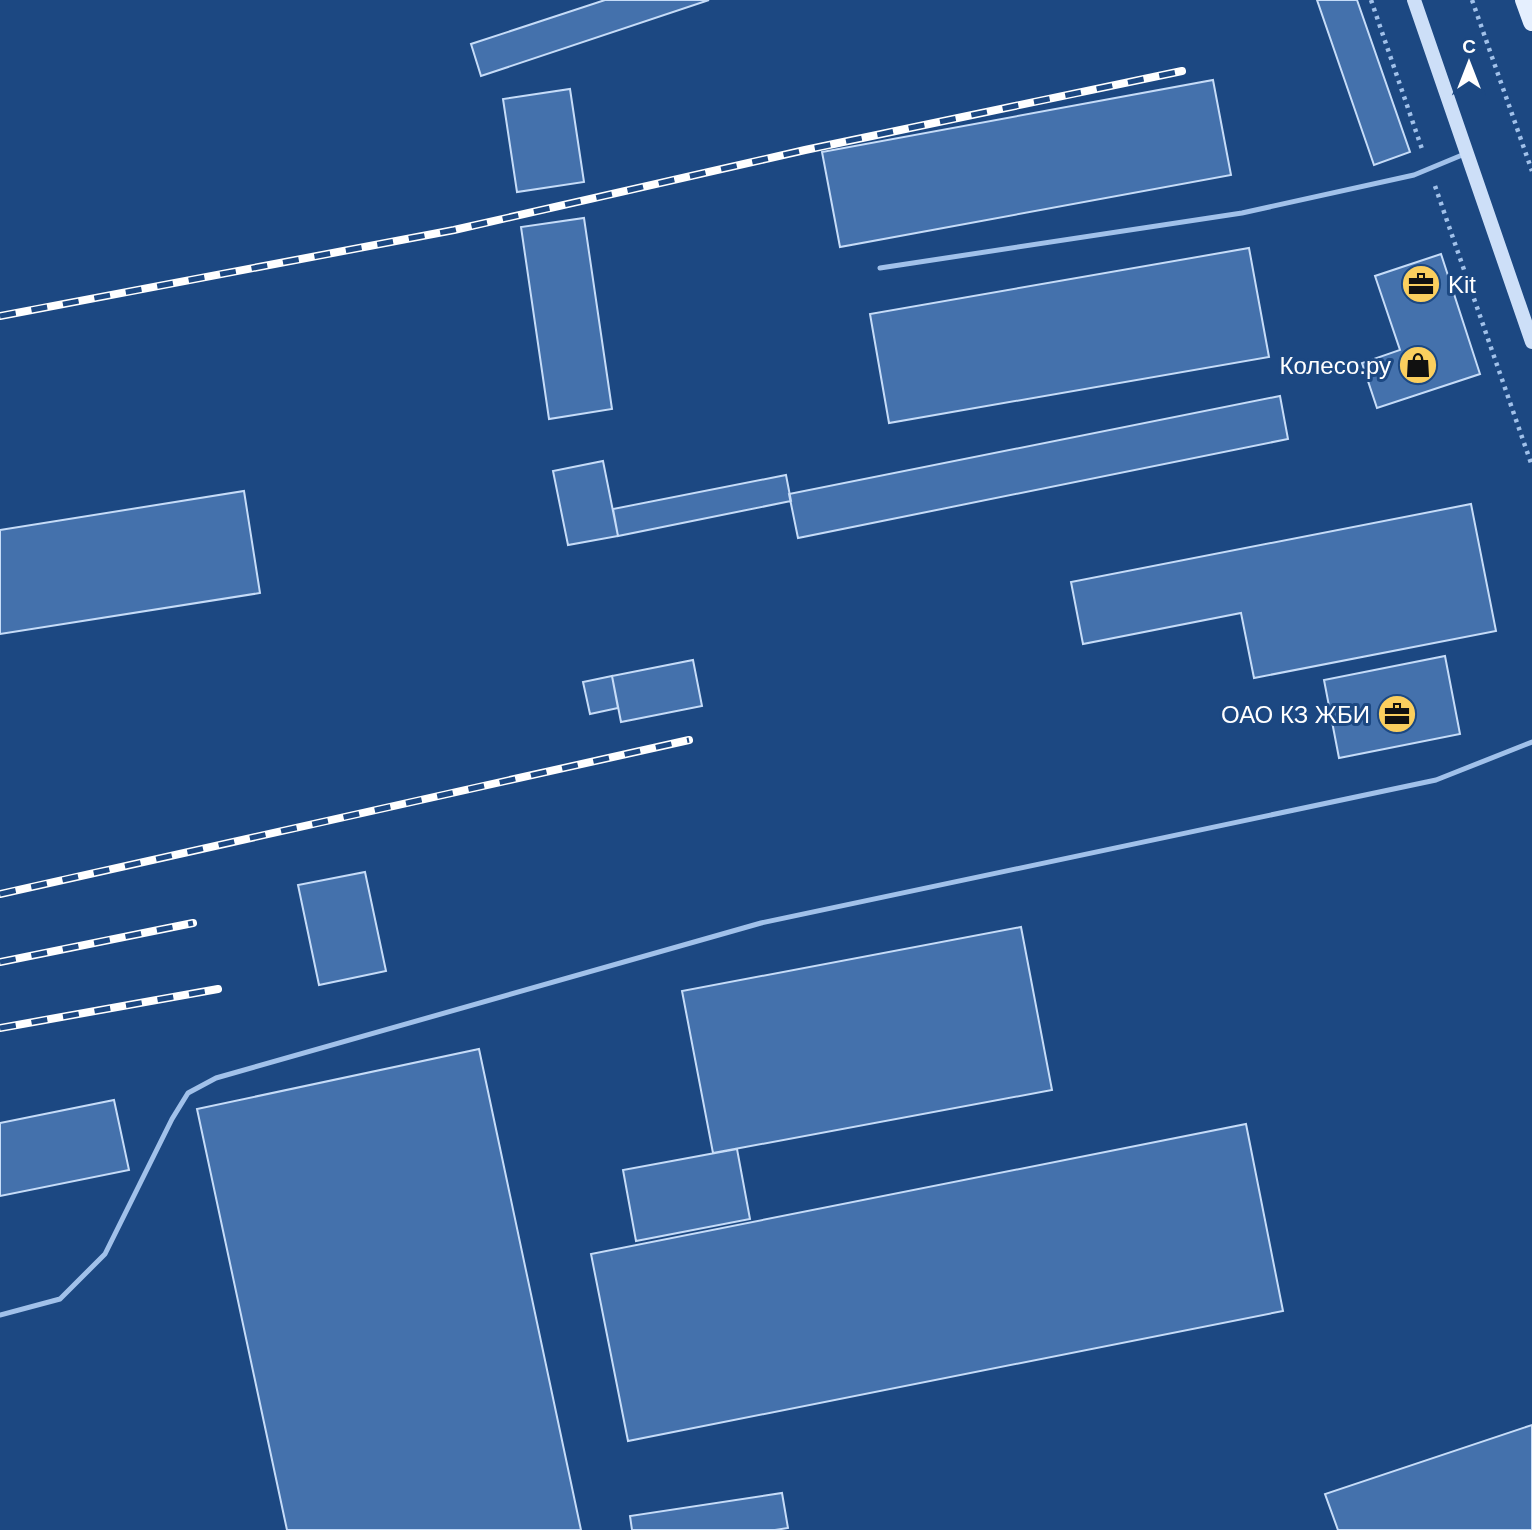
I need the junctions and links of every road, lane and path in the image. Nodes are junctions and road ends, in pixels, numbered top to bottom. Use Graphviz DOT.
graph roads {
  1 [pos="1371,0"];
  2 [pos="1414,0"];
  3 [pos="1472,0"];
  4 [pos="1524,0"];
  5 [pos="1532,22"];
  6 [pos="1466,153"];
  7 [pos="1429,169"];
  8 [pos="1532,171"];
  9 [pos="880,268"];
  10 [pos="1532,342"];
  11 [pos="1532,466"];
  12 [pos="1532,742"];
  13 [pos="0,1315"];
  1 -- 7 [label="path"];
  2 -- 6 [label="main road"];
  3 -- 8 [label="path"];
  4 -- 5 [label="main road"];
  6 -- 7 [label="lane"];
  6 -- 10 [label="main road"];
  7 -- 9 [label="lane"];
  7 -- 11 [label="path"];
  12 -- 13 [label="lane"];
}
